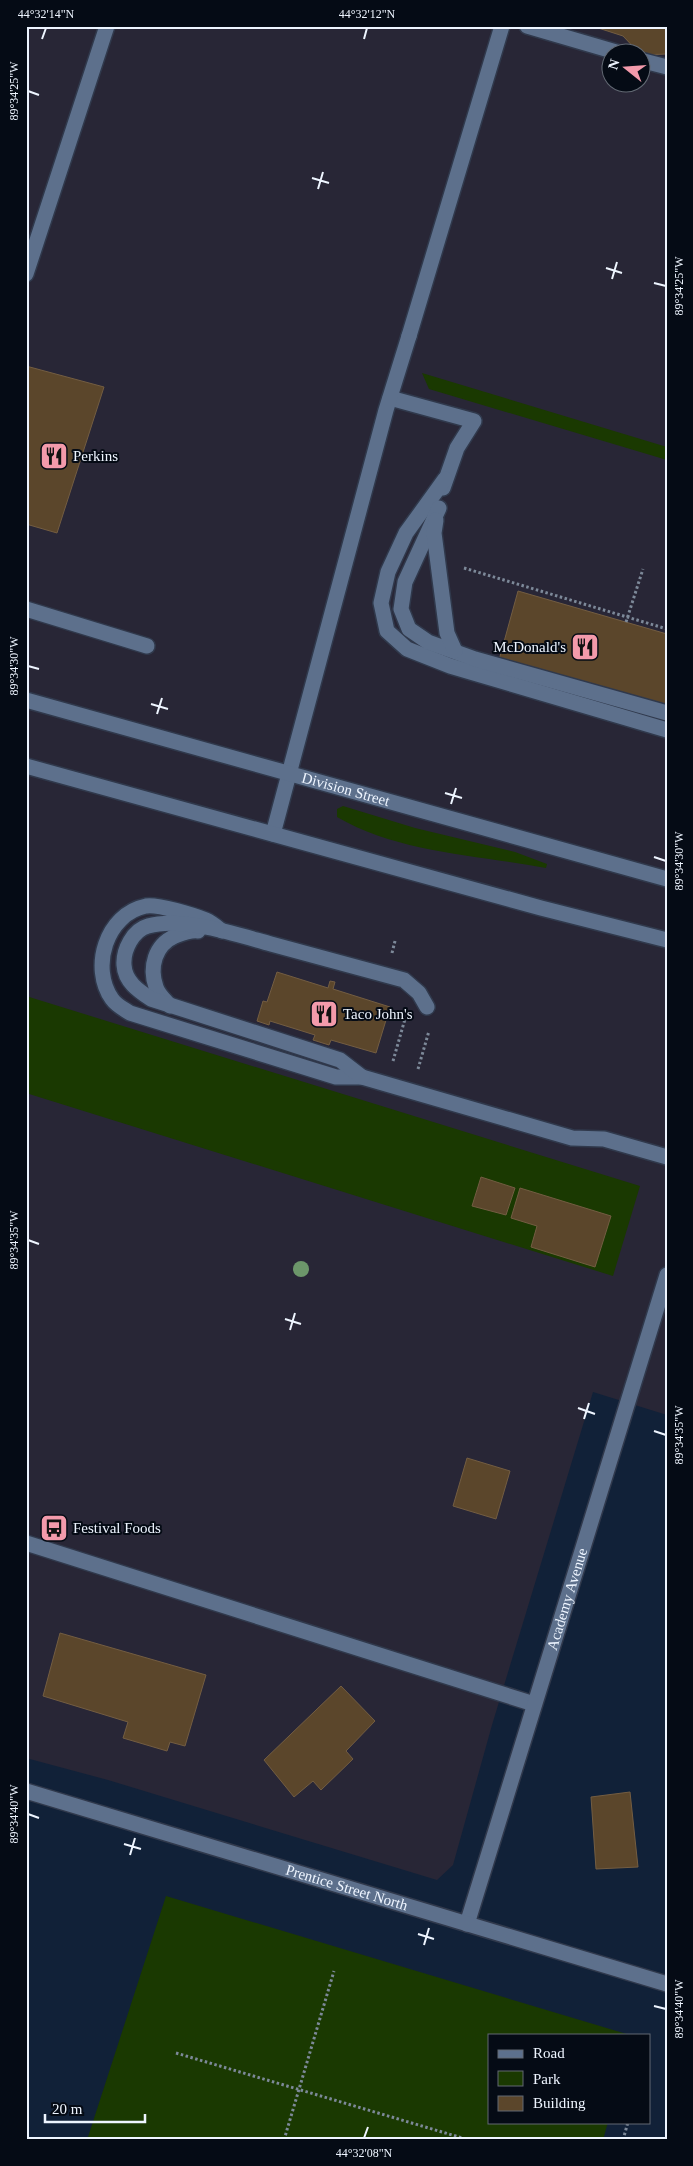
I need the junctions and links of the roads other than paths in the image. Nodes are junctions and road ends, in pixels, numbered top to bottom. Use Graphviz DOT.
graph roads {
  1 [pos="107,26"];
  2 [pos="502,26"];
  3 [pos="527,26"];
  4 [pos="600,47"];
  5 [pos="650,63"];
  6 [pos="667,67"];
  7 [pos="26,274"];
  8 [pos="390,398"];
  9 [pos="445,479"];
  10 [pos="439,508"];
  11 [pos="26,609"];
  12 [pos="147,646"];
  13 [pos="455,651"];
  14 [pos="26,700"];
  15 [pos="667,713"];
  16 [pos="667,730"];
  17 [pos="26,766"];
  18 [pos="290,773"];
  19 [pos="273,834"];
  20 [pos="667,879"];
  21 [pos="222,930"];
  22 [pos="667,940"];
  23 [pos="170,1006"];
  24 [pos="427,1007"];
  25 [pos="362,1077"];
  26 [pos="667,1157"];
  27 [pos="667,1274"];
  28 [pos="662,1305"];
  29 [pos="26,1543"];
  30 [pos="534,1704"];
  31 [pos="26,1791"];
  32 [pos="467,1924"];
  33 [pos="667,1984"];
  1 -- 7 [label="street"];
  2 -- 8 [label="street"];
  3 -- 4 [label="street"];
  5 -- 6 [label="street"];
  8 -- 9 [label="street"];
  8 -- 18 [label="street"];
  9 -- 10 [label="street"];
  9 -- 16 [label="street"];
  10 -- 13 [label="street"];
  10 -- 13 [label="street"];
  11 -- 12 [label="street"];
  13 -- 15 [label="street"];
  14 -- 18 [label="street, Division Street"];
  17 -- 19 [label="street"];
  18 -- 19 [label="street"];
  18 -- 20 [label="street, Division Street"];
  19 -- 22 [label="street"];
  21 -- 23 [label="street"];
  21 -- 23 [label="street"];
  21 -- 24 [label="street"];
  21 -- 25 [label="street"];
  23 -- 25 [label="street"];
  25 -- 26 [label="street"];
  27 -- 28 [label="street, Academy Avenue"];
  28 -- 30 [label="street, Academy Avenue"];
  29 -- 30 [label="street"];
  30 -- 32 [label="street, Academy Avenue"];
  31 -- 32 [label="street, Prentice Street North"];
  32 -- 33 [label="street, Prentice Street North"];
}
